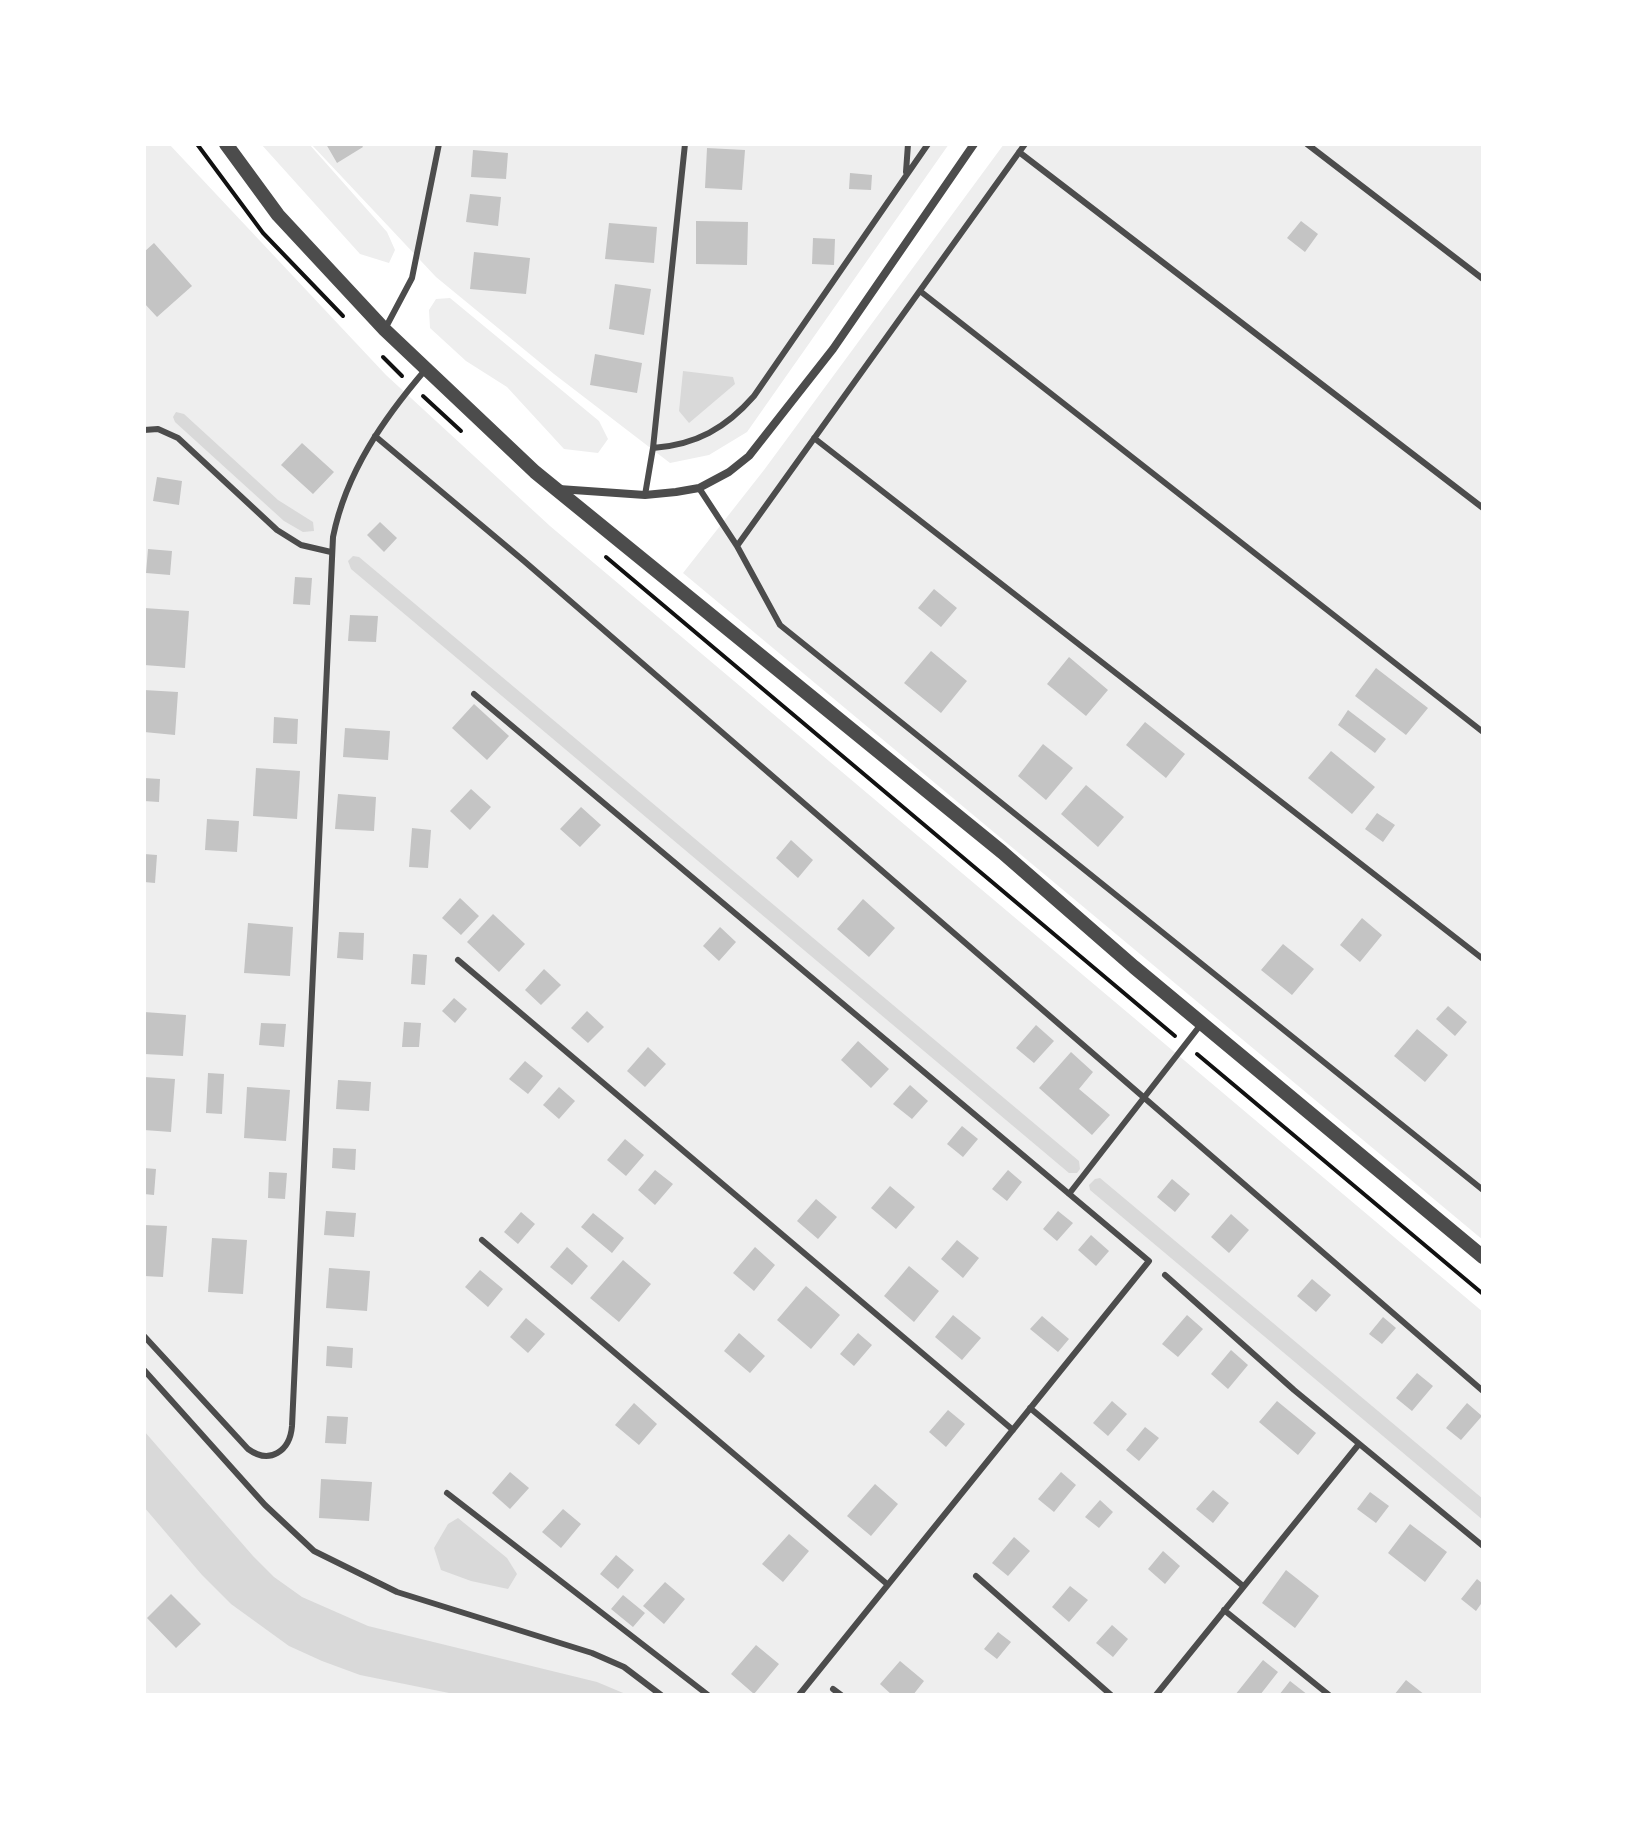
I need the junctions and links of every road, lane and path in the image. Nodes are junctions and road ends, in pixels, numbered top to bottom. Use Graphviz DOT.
graph roads {
  1 [pos="197,144"];
  2 [pos="226,144"];
  3 [pos="439,144"];
  4 [pos="685,144"];
  5 [pos="908,144"];
  6 [pos="928,144"];
  7 [pos="974,144"];
  8 [pos="1025,144"];
  9 [pos="1307,144"];
  10 [pos="1019,152"];
  11 [pos="905,176"];
  12 [pos="1483,279"];
  13 [pos="920,291"];
  14 [pos="348,321"];
  15 [pos="385,330"];
  16 [pos="380,354"];
  17 [pos="426,369"];
  18 [pos="411,386"];
  19 [pos="144,430"];
  20 [pos="375,436"];
  21 [pos="467,437"];
  22 [pos="814,438"];
  23 [pos="653,448"];
  24 [pos="558,488"];
  25 [pos="699,488"];
  26 [pos="645,495"];
  27 [pos="1483,508"];
  28 [pos="737,546"];
  29 [pos="596,548"];
  30 [pos="331,552"];
  31 [pos="474,694"];
  32 [pos="1483,732"];
  33 [pos="1483,959"];
  34 [pos="458,960"];
  35 [pos="1202,1023"];
  36 [pos="1185,1045"];
  37 [pos="1145,1098"];
  38 [pos="1483,1190"];
  39 [pos="1069,1194"];
  40 [pos="482,1240"];
  41 [pos="1483,1257"];
  42 [pos="1165,1275"];
  43 [pos="1483,1294"];
  44 [pos="144,1336"];
  45 [pos="144,1370"];
  46 [pos="1483,1391"];
  47 [pos="1030,1408"];
  48 [pos="1013,1430"];
  49 [pos="1359,1444"];
  50 [pos="447,1493"];
  51 [pos="1483,1546"];
  52 [pos="976,1576"];
  53 [pos="887,1584"];
  54 [pos="1243,1586"];
  55 [pos="1224,1610"];
  56 [pos="833,1689"];
  57 [pos="661,1695"];
  58 [pos="708,1695"];
  59 [pos="799,1695"];
  60 [pos="841,1695"];
  61 [pos="1111,1695"];
  62 [pos="1156,1695"];
  63 [pos="1329,1695"];
  1 -- 14 [label="path"];
  2 -- 15 [label="street"];
  3 -- 15 [label="lane"];
  4 -- 23 [label="lane"];
  5 -- 11 [label="lane"];
  6 -- 11 [label="lane"];
  7 -- 25 [label="street"];
  8 -- 10 [label="lane"];
  9 -- 12 [label="lane"];
  10 -- 13 [label="lane"];
  10 -- 27 [label="lane"];
  11 -- 23 [label="lane"];
  13 -- 22 [label="lane"];
  13 -- 32 [label="lane"];
  15 -- 17 [label="street"];
  16 -- 18 [label="path"];
  17 -- 18 [label="lane"];
  17 -- 24 [label="street"];
  18 -- 20 [label="lane"];
  18 -- 21 [label="path"];
  19 -- 30 [label="lane"];
  20 -- 30 [label="lane"];
  20 -- 37 [label="lane"];
  22 -- 28 [label="lane"];
  22 -- 33 [label="lane"];
  23 -- 26 [label="lane"];
  24 -- 26 [label="street"];
  24 -- 35 [label="street"];
  25 -- 26 [label="street"];
  25 -- 28 [label="lane"];
  28 -- 38 [label="lane"];
  29 -- 36 [label="path"];
  30 -- 44 [label="lane"];
  31 -- 39 [label="lane"];
  34 -- 48 [label="lane"];
  35 -- 36 [label="lane"];
  35 -- 41 [label="street"];
  36 -- 37 [label="lane"];
  36 -- 43 [label="path"];
  37 -- 39 [label="lane"];
  37 -- 46 [label="lane"];
  39 -- 47 [label="lane"];
  40 -- 53 [label="lane"];
  42 -- 49 [label="lane"];
  45 -- 57 [label="lane"];
  47 -- 48 [label="lane"];
  47 -- 54 [label="lane"];
  48 -- 53 [label="lane"];
  49 -- 51 [label="lane"];
  49 -- 54 [label="lane"];
  50 -- 58 [label="lane"];
  52 -- 61 [label="lane"];
  53 -- 59 [label="lane"];
  54 -- 55 [label="lane"];
  55 -- 62 [label="lane"];
  55 -- 63 [label="lane"];
  56 -- 60 [label="lane"];
}
